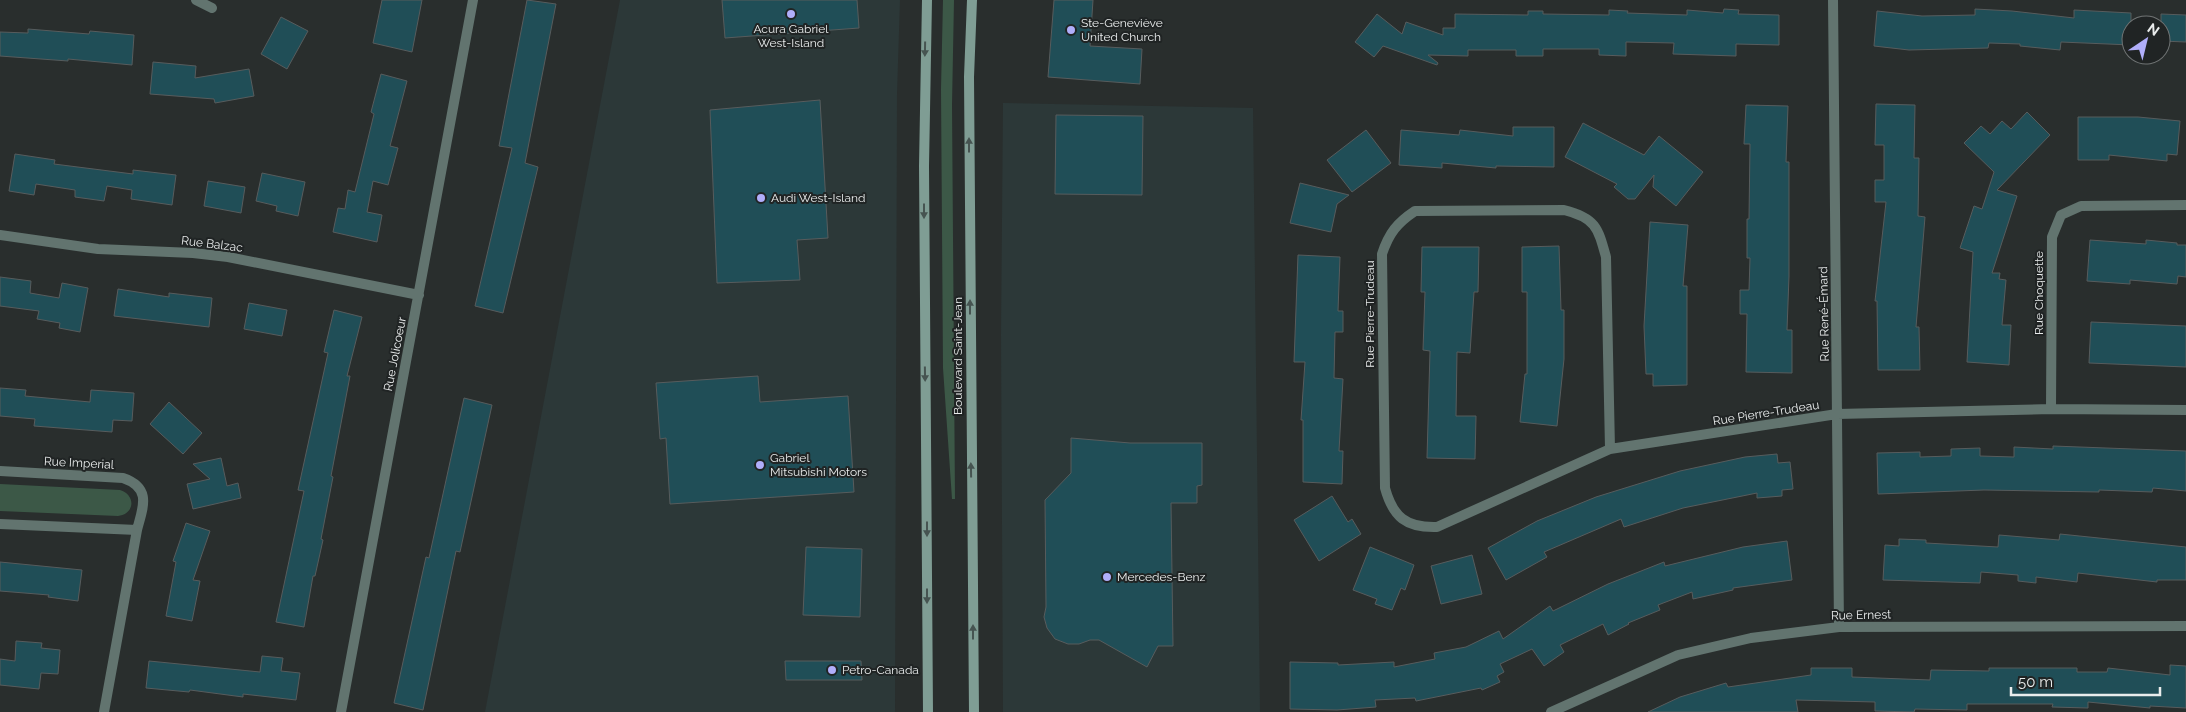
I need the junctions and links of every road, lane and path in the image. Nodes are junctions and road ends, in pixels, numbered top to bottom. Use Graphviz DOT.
graph roads {
  1 [pos="196,0"];
  2 [pos="473,0"];
  3 [pos="927,0"];
  4 [pos="972,0"];
  5 [pos="1833,0"];
  6 [pos="212,8"];
  7 [pos="2186,205"];
  8 [pos="0,235"];
  9 [pos="419,295"];
  10 [pos="2051,409"];
  11 [pos="2186,410"];
  12 [pos="1837,414"];
  13 [pos="1610,449"];
  14 [pos="0,471"];
  15 [pos="0,524"];
  16 [pos="137,530"];
  17 [pos="2186,626"];
  18 [pos="1839,627"];
  19 [pos="104,712"];
  20 [pos="341,712"];
  21 [pos="928,712"];
  22 [pos="974,712"];
  23 [pos="1551,712"];
  1 -- 6 [label="street"];
  2 -- 9 [label="street, Rue Jolicoeur"];
  3 -- 21 [label="main road, one-way"];
  22 -- 4 [label="main road, Boulevard Saint-Jean, one-way"];
  5 -- 12 [label="street, Rue René-Émard"];
  7 -- 10 [label="street, Rue Choquette"];
  8 -- 9 [label="street, Rue Balzac"];
  9 -- 20 [label="street, Rue Jolicoeur"];
  10 -- 11 [label="street"];
  10 -- 12 [label="street"];
  12 -- 13 [label="street, Rue Pierre-Trudeau"];
  12 -- 18 [label="street, Rue René-Émard"];
  13 -- 13 [label="street, Rue Pierre-Trudeau"];
  14 -- 16 [label="street, Rue Imperial"];
  15 -- 16 [label="street"];
  16 -- 19 [label="street, Rue Imperial"];
  17 -- 18 [label="street, Rue Ernest"];
  18 -- 23 [label="street, Rue Ernest"];
}
